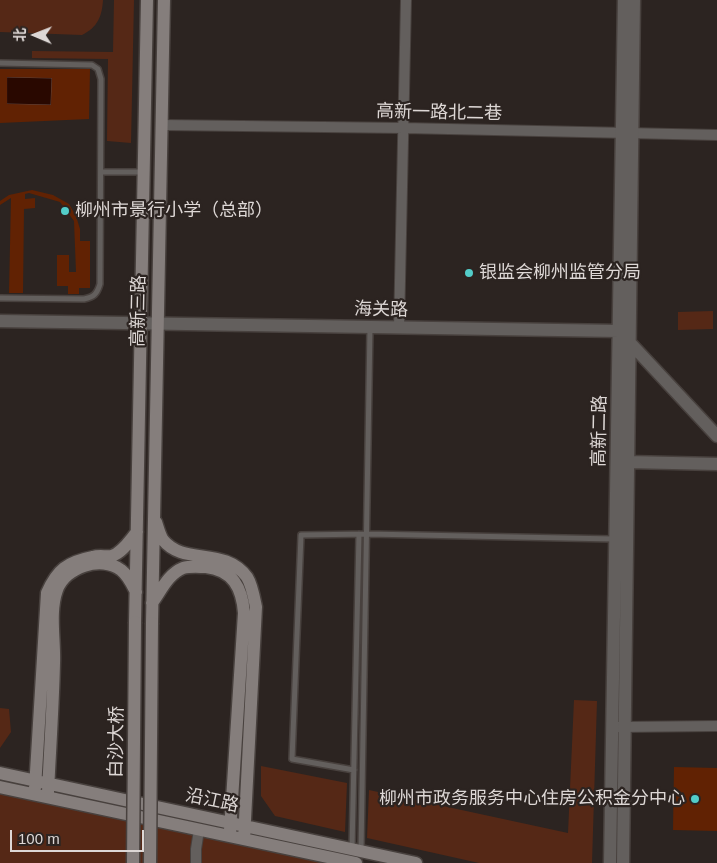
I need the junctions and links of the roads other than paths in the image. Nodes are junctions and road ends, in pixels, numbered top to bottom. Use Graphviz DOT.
graph roads {
  1 [pos="147,0"];
  2 [pos="164,0"];
  3 [pos="406,0"];
  4 [pos="624,0"];
  5 [pos="634,0"];
  6 [pos="0,63"];
  7 [pos="161,125"];
  8 [pos="404,128"];
  9 [pos="627,133"];
  10 [pos="717,135"];
  11 [pos="100,172"];
  12 [pos="143,172"];
  13 [pos="0,298"];
  14 [pos="0,321"];
  15 [pos="140,323"];
  16 [pos="156,324"];
  17 [pos="370,327"];
  18 [pos="399,328"];
  19 [pos="619,331"];
  20 [pos="630,344"];
  21 [pos="717,436"];
  22 [pos="717,456"];
  23 [pos="628,459"];
  24 [pos="717,464"];
  25 [pos="154,516"];
  26 [pos="137,532"];
  27 [pos="359,534"];
  28 [pos="368,534"];
  29 [pos="621,539"];
  30 [pos="136,592"];
  31 [pos="152,603"];
  32 [pos="135,622"];
  33 [pos="152,623"];
  34 [pos="717,726"];
  35 [pos="619,727"];
  36 [pos="354,770"];
  37 [pos="0,773"];
  38 [pos="36,781"];
  39 [pos="49,784"];
  40 [pos="0,787"];
  41 [pos="35,794"];
  42 [pos="48,797"];
  43 [pos="244,826"];
  44 [pos="230,829"];
  45 [pos="199,830"];
  46 [pos="244,839"];
  47 [pos="357,854"];
  48 [pos="133,863"];
  49 [pos="150,863"];
  50 [pos="196,863"];
  51 [pos="416,863"];
  52 [pos="610,863"];
  53 [pos="623,863"];
  1 -- 12 [label="main road, 高新三路"];
  2 -- 7 [label="main road, 高新三路"];
  3 -- 8 [label="street"];
  4 -- 9 [label="street, 高新二路"];
  5 -- 9 [label="street, 高新二路"];
  6 -- 11 [label="lane"];
  7 -- 8 [label="street, 高新一路北二巷"];
  7 -- 16 [label="main road, 高新三路"];
  8 -- 9 [label="street, 高新一路北二巷"];
  8 -- 18 [label="street"];
  9 -- 10 [label="street, 高新一路北二巷"];
  9 -- 19 [label="street, 高新二路"];
  9 -- 20 [label="street, 高新二路"];
  11 -- 12 [label="lane"];
  11 -- 13 [label="lane"];
  12 -- 15 [label="main road, 高新三路"];
  14 -- 15 [label="street, 海关路"];
  15 -- 16 [label="street, 海关路"];
  15 -- 26 [label="main road, 高新三路"];
  16 -- 17 [label="street, 海关路"];
  16 -- 25 [label="main road, 高新三路"];
  17 -- 18 [label="street, 海关路"];
  17 -- 28 [label="lane"];
  18 -- 19 [label="street, 海关路"];
  19 -- 20 [label="street"];
  19 -- 29 [label="street, 高新二路"];
  20 -- 21 [label="street"];
  20 -- 23 [label="street, 高新二路"];
  22 -- 23 [label="street"];
  23 -- 24 [label="street"];
  23 -- 29 [label="street, 高新二路"];
  25 -- 31 [label="main road, 高新三路"];
  25 -- 43 [label="main road"];
  26 -- 30 [label="main road, 高新三路"];
  26 -- 38 [label="main road"];
  27 -- 28 [label="lane"];
  27 -- 36 [label="lane"];
  27 -- 36 [label="lane"];
  28 -- 29 [label="lane"];
  28 -- 47 [label="lane"];
  29 -- 35 [label="street, 高新二路"];
  30 -- 32 [label="main road, 高新三路"];
  30 -- 39 [label="main road"];
  31 -- 33 [label="main road, 高新三路"];
  31 -- 44 [label="main road"];
  32 -- 48 [label="main road, 白沙大桥, bridge"];
  33 -- 49 [label="main road, 白沙大桥, bridge"];
  34 -- 35 [label="street"];
  35 -- 52 [label="street, 高新二路"];
  35 -- 53 [label="street, 高新二路"];
  36 -- 47 [label="lane"];
  37 -- 38 [label="main road, 沿江路"];
  38 -- 39 [label="main road, 沿江路"];
  38 -- 41 [label="main road"];
  39 -- 42 [label="main road"];
  39 -- 44 [label="main road, 沿江路"];
  40 -- 41 [label="main road, 沿江路"];
  41 -- 42 [label="main road, 沿江路"];
  42 -- 45 [label="main road, 沿江路"];
  43 -- 44 [label="main road, 沿江路"];
  43 -- 46 [label="main road"];
  43 -- 47 [label="main road, 沿江路"];
  44 -- 45 [label="main road, 沿江路"];
  44 -- 46 [label="main road, 沿江路"];
  45 -- 50 [label="street"];
  46 -- 47 [label="main road, 沿江路"];
  47 -- 51 [label="main road, 沿江路"];
}
